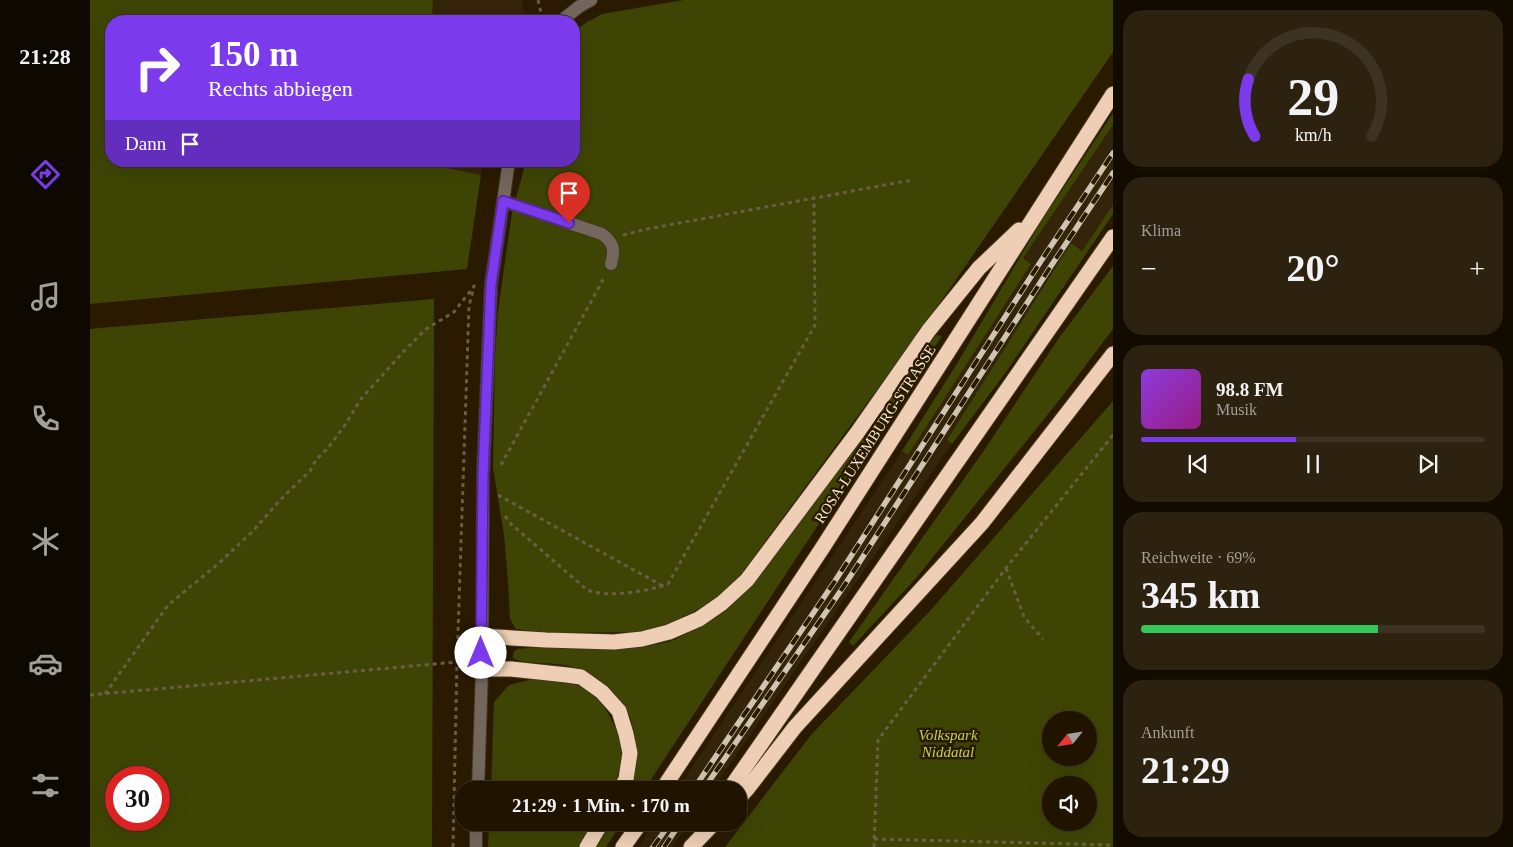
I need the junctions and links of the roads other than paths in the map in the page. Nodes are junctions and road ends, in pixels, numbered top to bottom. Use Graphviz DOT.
graph roads {
  1 [pos="592,0"];
  2 [pos="568,15"];
  3 [pos="1113,94"];
  4 [pos="508,167"];
  5 [pos="503,201"];
  6 [pos="1038,211"];
  7 [pos="1113,237"];
  8 [pos="611,264"];
  9 [pos="1113,354"];
  10 [pos="481,636"];
  11 [pos="482,669"];
  12 [pos="478,781"];
  13 [pos="625,781"];
  14 [pos="668,781"];
  15 [pos="735,781"];
  16 [pos="747,789"];
  17 [pos="476,831"];
  18 [pos="597,831"];
  19 [pos="634,831"];
  20 [pos="701,831"];
  21 [pos="706,831"];
  22 [pos="476,847"];
  23 [pos="587,847"];
  24 [pos="623,847"];
  25 [pos="690,847"];
  1 -- 2 [label="street"];
  3 -- 6 [label="highway, ROSA-LUXEMBURG-STRASSE"];
  4 -- 5 [label="street"];
  5 -- 8 [label="street"];
  5 -- 10 [label="street"];
  6 -- 10 [label="highway"];
  6 -- 14 [label="highway, ROSA-LUXEMBURG-STRASSE"];
  7 -- 15 [label="highway"];
  9 -- 16 [label="highway"];
  10 -- 11 [label="street"];
  11 -- 12 [label="street"];
  11 -- 13 [label="highway"];
  17 -- 22 [label="street"];
  18 -- 23 [label="highway"];
  19 -- 24 [label="highway"];
  20 -- 25 [label="highway"];
  21 -- 25 [label="highway"];
}
